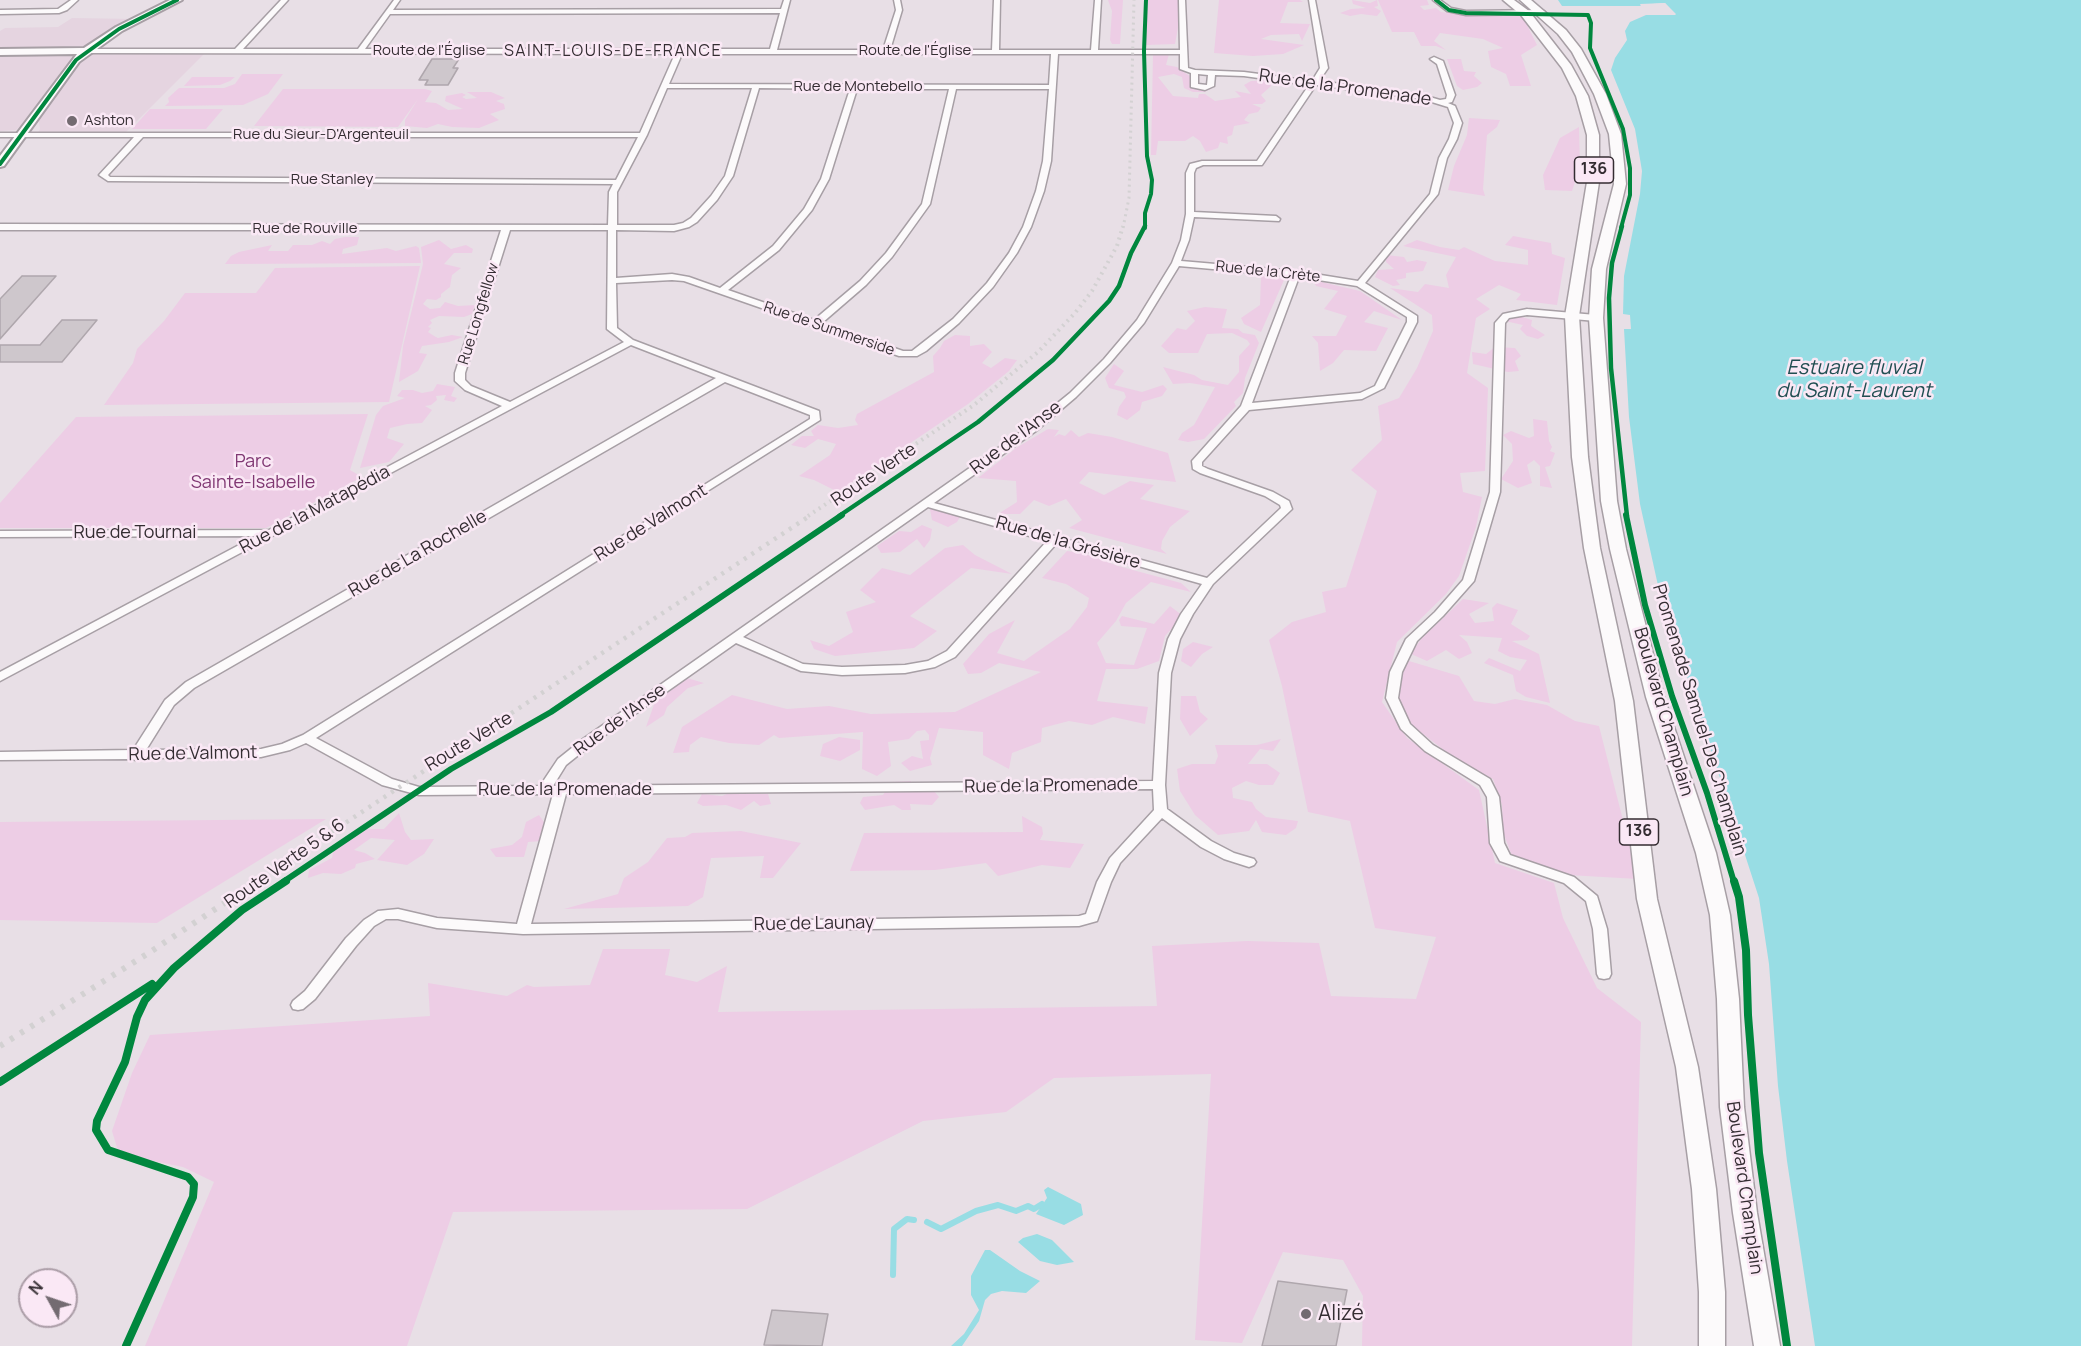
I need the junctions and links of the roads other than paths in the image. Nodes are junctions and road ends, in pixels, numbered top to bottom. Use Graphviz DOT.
graph roads {
  1 [pos="75,0"];
  2 [pos="177,0"];
  3 [pos="285,0"];
  4 [pos="397,0"];
  5 [pos="689,0"];
  6 [pos="787,0"];
  7 [pos="897,0"];
  8 [pos="997,0"];
  9 [pos="1098,0"];
  10 [pos="1182,0"];
  11 [pos="1312,0"];
  12 [pos="1436,0"];
  13 [pos="1508,0"];
  14 [pos="1525,0"];
  15 [pos="785,10"];
  16 [pos="685,11"];
  17 [pos="0,12"];
  18 [pos="388,12"];
  19 [pos="1542,12"];
  20 [pos="1525,13"];
  21 [pos="86,51"];
  22 [pos="237,51"];
  23 [pos="360,51"];
  24 [pos="680,51"];
  25 [pos="773,51"];
  26 [pos="886,51"];
  27 [pos="994,51"];
  28 [pos="1055,51"];
  29 [pos="1094,51"];
  30 [pos="0,52"];
  31 [pos="1182,52"];
  32 [pos="1434,59"];
  33 [pos="1314,83"];
  34 [pos="665,86"];
  35 [pos="756,86"];
  36 [pos="854,87"];
  37 [pos="953,87"];
  38 [pos="1052,87"];
  39 [pos="1442,102"];
  40 [pos="0,135"];
  41 [pos="22,135"];
  42 [pos="141,135"];
  43 [pos="643,135"];
  44 [pos="0,165"];
  45 [pos="617,182"];
  46 [pos="1190,214"];
  47 [pos="1276,219"];
  48 [pos="0,227"];
  49 [pos="611,228"];
  50 [pos="506,229"];
  51 [pos="1176,263"];
  52 [pos="1296,274"];
  53 [pos="612,281"];
  54 [pos="1360,284"];
  55 [pos="720,292"];
  56 [pos="1572,316"];
  57 [pos="1596,318"];
  58 [pos="815,324"];
  59 [pos="630,342"];
  60 [pos="724,378"];
  61 [pos="509,405"];
  62 [pos="1246,407"];
  63 [pos="927,504"];
  64 [pos="270,533"];
  65 [pos="0,534"];
  66 [pos="1054,540"];
  67 [pos="1209,582"];
  68 [pos="735,638"];
  69 [pos="0,677"];
  70 [pos="307,738"];
  71 [pos="0,756"];
  72 [pos="136,756"];
  73 [pos="1159,785"];
  74 [pos="544,789"];
  75 [pos="561,790"];
  76 [pos="1161,811"];
  77 [pos="1249,862"];
  78 [pos="523,929"];
  79 [pos="1604,974"];
  80 [pos="298,1005"];
  81 [pos="1712,1346"];
  82 [pos="1767,1346"];
  1 -- 17 [label="street"];
  2 -- 21 [label="street"];
  3 -- 22 [label="street"];
  4 -- 18 [label="street"];
  5 -- 16 [label="street"];
  6 -- 15 [label="street"];
  7 -- 26 [label="street"];
  8 -- 27 [label="street"];
  9 -- 29 [label="street"];
  10 -- 31 [label="street"];
  11 -- 33 [label="street, Rue de l'Anse"];
  12 -- 20 [label="street"];
  13 -- 20 [label="main road, Boulevard Champlain / 136"];
  14 -- 19 [label="main road, Boulevard Champlain / 136"];
  15 -- 16 [label="street"];
  15 -- 25 [label="street"];
  16 -- 18 [label="street"];
  18 -- 23 [label="street"];
  19 -- 20 [label="street"];
  19 -- 57 [label="main road, Boulevard Champlain / 136"];
  20 -- 56 [label="main road, Boulevard Champlain / 136"];
  21 -- 22 [label="street, Route de l'Église"];
  21 -- 30 [label="street, Route de l'Église"];
  21 -- 41 [label="street"];
  22 -- 23 [label="street, Route de l'Église"];
  23 -- 24 [label="street, Route de l'Église"];
  24 -- 25 [label="street, Route de l'Église"];
  24 -- 34 [label="street, Rue de Valmont"];
  25 -- 26 [label="street, Route de l'Église"];
  26 -- 27 [label="street, Route de l'Église"];
  27 -- 28 [label="street, Route de l'Église"];
  28 -- 29 [label="street, Route de l'Église"];
  28 -- 38 [label="street, Rue de Summerside"];
  29 -- 31 [label="street, Route de l'Église"];
  31 -- 33 [label="street, Rue de la Promenade"];
  32 -- 39 [label="street"];
  33 -- 39 [label="street, Rue de la Promenade"];
  33 -- 46 [label="street, Rue de l'Anse"];
  34 -- 35 [label="street, Rue de Montebello"];
  34 -- 43 [label="street, Rue de Valmont"];
  35 -- 36 [label="street, Rue de Montebello"];
  35 -- 49 [label="street, Rue de Rouville"];
  36 -- 37 [label="street, Rue de Montebello"];
  36 -- 55 [label="street"];
  37 -- 38 [label="street, Rue de Montebello"];
  37 -- 58 [label="street"];
  38 -- 58 [label="street, Rue de Summerside"];
  39 -- 54 [label="street, Rue de la Promenade"];
  40 -- 41 [label="street, Rue du Sieur-D'Argenteuil"];
  41 -- 42 [label="street, Rue du Sieur-D'Argenteuil"];
  41 -- 44 [label="street"];
  42 -- 43 [label="street, Rue du Sieur-D'Argenteuil"];
  42 -- 45 [label="street, Rue Stanley"];
  43 -- 45 [label="street, Rue de Valmont"];
  45 -- 49 [label="street, Rue de Valmont"];
  46 -- 47 [label="street"];
  46 -- 51 [label="street, Rue de l'Anse"];
  48 -- 50 [label="street, Rue de Rouville"];
  49 -- 50 [label="street, Rue de Rouville"];
  49 -- 53 [label="street, Rue de Valmont"];
  50 -- 61 [label="street, Rue Longfellow"];
  51 -- 52 [label="street, Rue de la Crète"];
  51 -- 63 [label="street, Rue de l'Anse"];
  52 -- 54 [label="street, Rue de la Crète"];
  52 -- 62 [label="street"];
  53 -- 55 [label="street, Rue de Summerside"];
  53 -- 59 [label="street, Rue de Valmont"];
  54 -- 62 [label="street"];
  55 -- 58 [label="street, Rue de Summerside"];
  56 -- 57 [label="street"];
  56 -- 79 [label="street"];
  56 -- 81 [label="main road, Boulevard Champlain / 136"];
  57 -- 82 [label="main road, Boulevard Champlain / 136"];
  59 -- 60 [label="street, Rue de Valmont"];
  59 -- 61 [label="street, Rue de la Matapédia"];
  60 -- 70 [label="street, Rue de Valmont"];
  60 -- 72 [label="street, Rue de La Rochelle"];
  61 -- 64 [label="street, Rue de la Matapédia"];
  62 -- 67 [label="street, Rue de la Promenade"];
  63 -- 66 [label="street, Rue de la Grésière"];
  63 -- 68 [label="street, Rue de l'Anse"];
  64 -- 65 [label="street, Rue de Tournai"];
  64 -- 69 [label="street, Rue de la Matapédia"];
  66 -- 67 [label="street, Rue de la Grésière"];
  66 -- 68 [label="street"];
  67 -- 73 [label="street, Rue de la Promenade"];
  68 -- 74 [label="street, Rue de l'Anse"];
  70 -- 72 [label="street, Rue de Valmont"];
  70 -- 74 [label="street, Rue de la Promenade"];
  71 -- 72 [label="street, Rue de Valmont"];
  73 -- 75 [label="street, Rue de la Promenade"];
  73 -- 76 [label="street"];
  74 -- 75 [label="street, Rue de la Promenade"];
  75 -- 78 [label="street"];
  76 -- 77 [label="street"];
  76 -- 78 [label="street, Rue de Launay"];
  78 -- 80 [label="street"];
}
